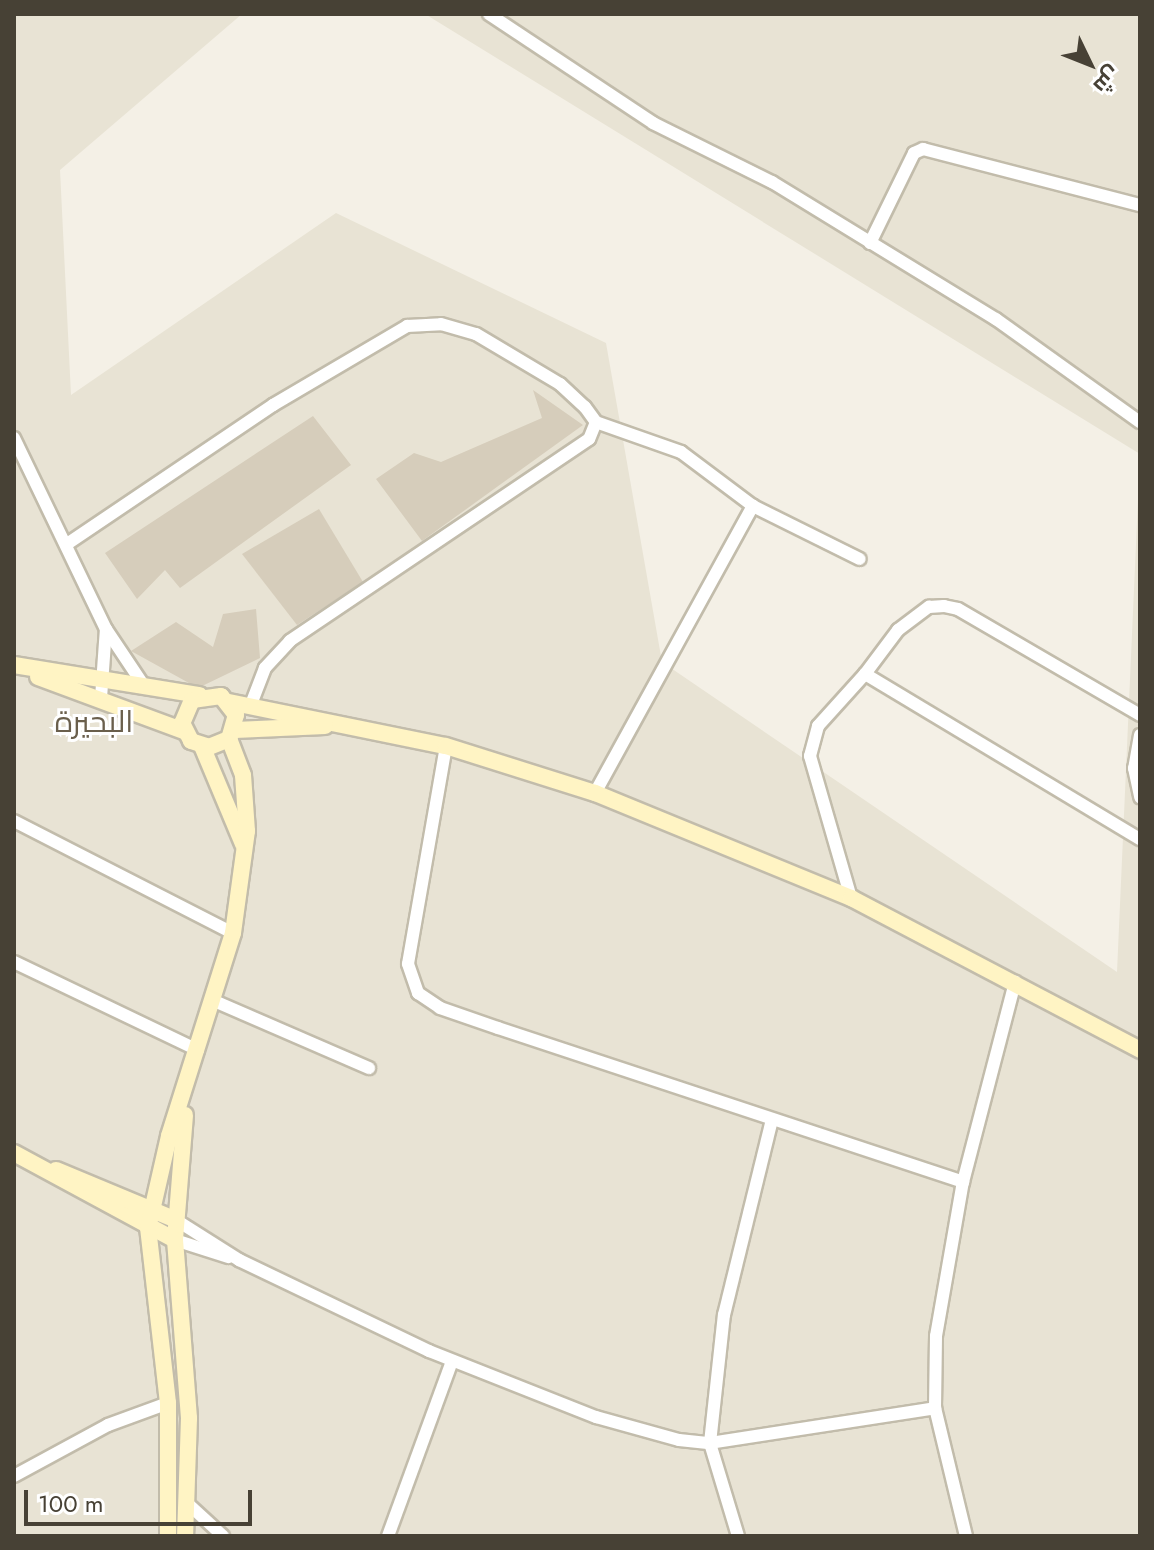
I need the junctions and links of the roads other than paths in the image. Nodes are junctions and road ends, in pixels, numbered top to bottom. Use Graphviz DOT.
graph roads {
  1 [pos="489,14"];
  2 [pos="1140,205"];
  3 [pos="870,243"];
  4 [pos="596,422"];
  5 [pos="1140,422"];
  6 [pos="14,438"];
  7 [pos="753,506"];
  8 [pos="67,544"];
  9 [pos="860,559"];
  10 [pos="106,629"];
  11 [pos="14,667"];
  12 [pos="865,674"];
  13 [pos="104,679"];
  14 [pos="144,686"];
  15 [pos="200,695"];
  16 [pos="101,698"];
  17 [pos="229,702"];
  18 [pos="250,707"];
  19 [pos="1140,715"];
  20 [pos="335,726"];
  21 [pos="184,731"];
  22 [pos="232,734"];
  23 [pos="1140,735"];
  24 [pos="202,746"];
  25 [pos="446,746"];
  26 [pos="595,793"];
  27 [pos="1140,797"];
  28 [pos="14,821"];
  29 [pos="1140,839"];
  30 [pos="245,848"];
  31 [pos="851,898"];
  32 [pos="233,933"];
  33 [pos="14,962"];
  34 [pos="1015,982"];
  35 [pos="214,1001"];
  36 [pos="198,1050"];
  37 [pos="1140,1050"];
  38 [pos="369,1068"];
  39 [pos="189,1085"];
  40 [pos="772,1120"];
  41 [pos="14,1153"];
  42 [pos="32,1163"];
  43 [pos="963,1182"];
  44 [pos="151,1207"];
  45 [pos="176,1220"];
  46 [pos="148,1228"];
  47 [pos="175,1240"];
  48 [pos="239,1260"];
  49 [pos="452,1361"];
  50 [pos="168,1403"];
  51 [pos="935,1408"];
  52 [pos="710,1443"];
  53 [pos="14,1476"];
  54 [pos="187,1503"];
  55 [pos="168,1536"];
  56 [pos="185,1536"];
  57 [pos="223,1536"];
  58 [pos="388,1536"];
  59 [pos="738,1536"];
  60 [pos="966,1536"];
  1 -- 3 [label="street"];
  2 -- 3 [label="street"];
  3 -- 5 [label="street"];
  4 -- 7 [label="street"];
  4 -- 8 [label="street"];
  4 -- 18 [label="street"];
  6 -- 8 [label="street"];
  7 -- 9 [label="street"];
  7 -- 26 [label="street"];
  8 -- 10 [label="street"];
  10 -- 13 [label="street"];
  10 -- 14 [label="street"];
  11 -- 13 [label="street"];
  11 -- 16 [label="street"];
  12 -- 19 [label="street"];
  12 -- 29 [label="street"];
  12 -- 31 [label="street"];
  13 -- 14 [label="street"];
  13 -- 16 [label="street"];
  14 -- 15 [label="street"];
  15 -- 17 [label="street"];
  15 -- 21 [label="street"];
  16 -- 21 [label="street"];
  17 -- 18 [label="street"];
  17 -- 22 [label="street"];
  18 -- 20 [label="street"];
  20 -- 22 [label="street"];
  20 -- 25 [label="street"];
  21 -- 24 [label="street"];
  22 -- 24 [label="street"];
  22 -- 30 [label="street"];
  23 -- 27 [label="street"];
  24 -- 30 [label="street"];
  25 -- 26 [label="street"];
  25 -- 40 [label="street"];
  26 -- 31 [label="street"];
  28 -- 32 [label="street"];
  30 -- 32 [label="street"];
  31 -- 34 [label="street"];
  32 -- 35 [label="street"];
  33 -- 36 [label="street"];
  34 -- 37 [label="street"];
  34 -- 43 [label="street"];
  35 -- 36 [label="street"];
  35 -- 38 [label="street"];
  36 -- 39 [label="street"];
  39 -- 44 [label="street"];
  39 -- 45 [label="street"];
  40 -- 43 [label="street"];
  40 -- 52 [label="street"];
  41 -- 42 [label="street"];
  42 -- 44 [label="street"];
  42 -- 46 [label="street"];
  43 -- 51 [label="street"];
  44 -- 45 [label="street"];
  44 -- 46 [label="street"];
  45 -- 47 [label="street"];
  45 -- 48 [label="street"];
  46 -- 47 [label="street"];
  46 -- 50 [label="street"];
  47 -- 48 [label="street"];
  47 -- 54 [label="street"];
  48 -- 49 [label="street"];
  49 -- 52 [label="street"];
  49 -- 58 [label="street"];
  50 -- 53 [label="street"];
  50 -- 55 [label="street"];
  51 -- 52 [label="street"];
  51 -- 60 [label="street"];
  52 -- 59 [label="street"];
  54 -- 56 [label="street"];
  54 -- 57 [label="street"];
}
